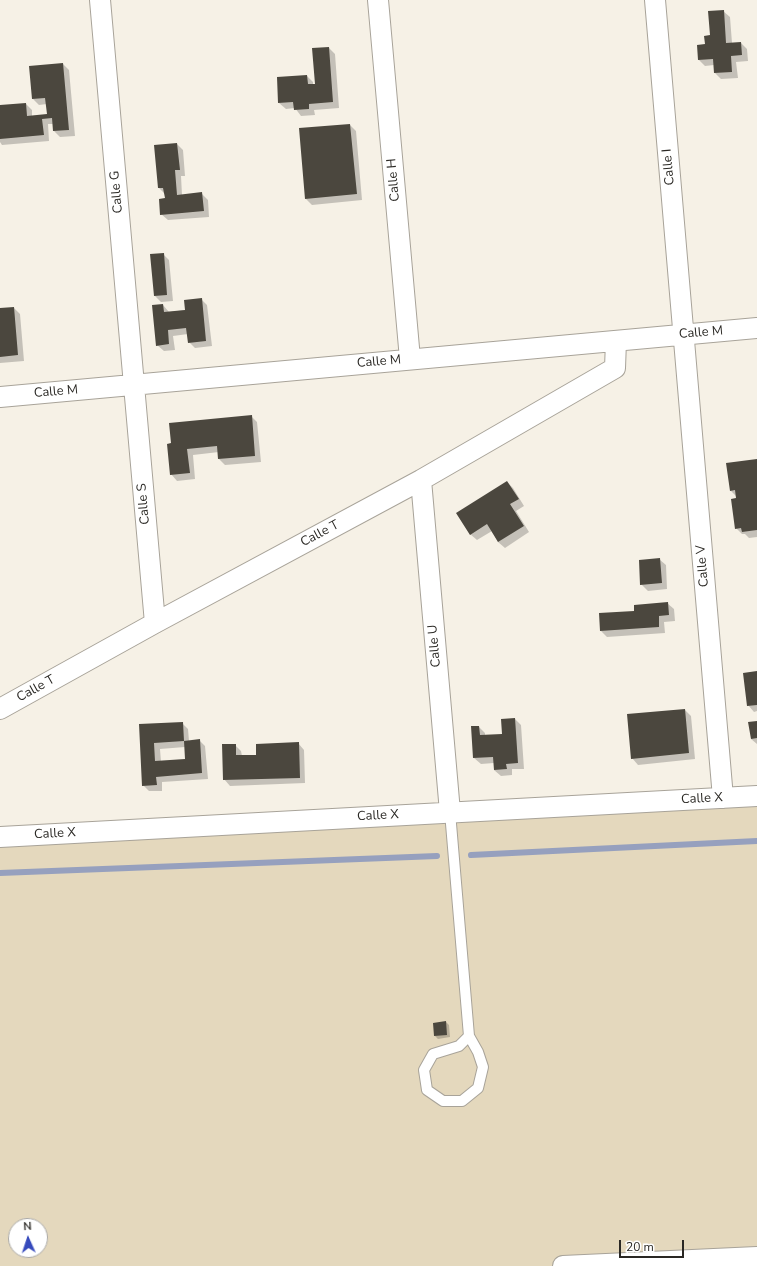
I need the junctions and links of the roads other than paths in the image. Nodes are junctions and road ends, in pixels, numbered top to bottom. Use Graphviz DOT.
graph roads {
  1 [pos="100,0"];
  2 [pos="378,0"];
  3 [pos="654,0"];
  4 [pos="757,328"];
  5 [pos="683,334"];
  6 [pos="616,341"];
  7 [pos="410,360"];
  8 [pos="134,384"];
  9 [pos="0,397"];
  10 [pos="420,480"];
  11 [pos="155,623"];
  12 [pos="0,709"];
  13 [pos="757,796"];
  14 [pos="723,798"];
  15 [pos="450,812"];
  16 [pos="0,837"];
  17 [pos="468,1036"];
  18 [pos="757,1257"];
  19 [pos="563,1266"];
  1 -- 8 [label="street, Calle G"];
  2 -- 7 [label="street, Calle H"];
  3 -- 5 [label="street, Calle I"];
  4 -- 5 [label="street, Calle M"];
  5 -- 6 [label="street, Calle M"];
  5 -- 14 [label="street, Calle V"];
  6 -- 7 [label="street, Calle M"];
  6 -- 10 [label="street, Calle T"];
  7 -- 8 [label="street, Calle M"];
  8 -- 9 [label="street, Calle M"];
  8 -- 11 [label="street, Calle S"];
  10 -- 11 [label="street, Calle T"];
  10 -- 15 [label="street, Calle U"];
  11 -- 12 [label="street, Calle T"];
  13 -- 14 [label="street, Calle X"];
  14 -- 15 [label="street, Calle X"];
  15 -- 16 [label="street, Calle X"];
  15 -- 17 [label="lane"];
  17 -- 17 [label="lane"];
  18 -- 19 [label="street"];
}
